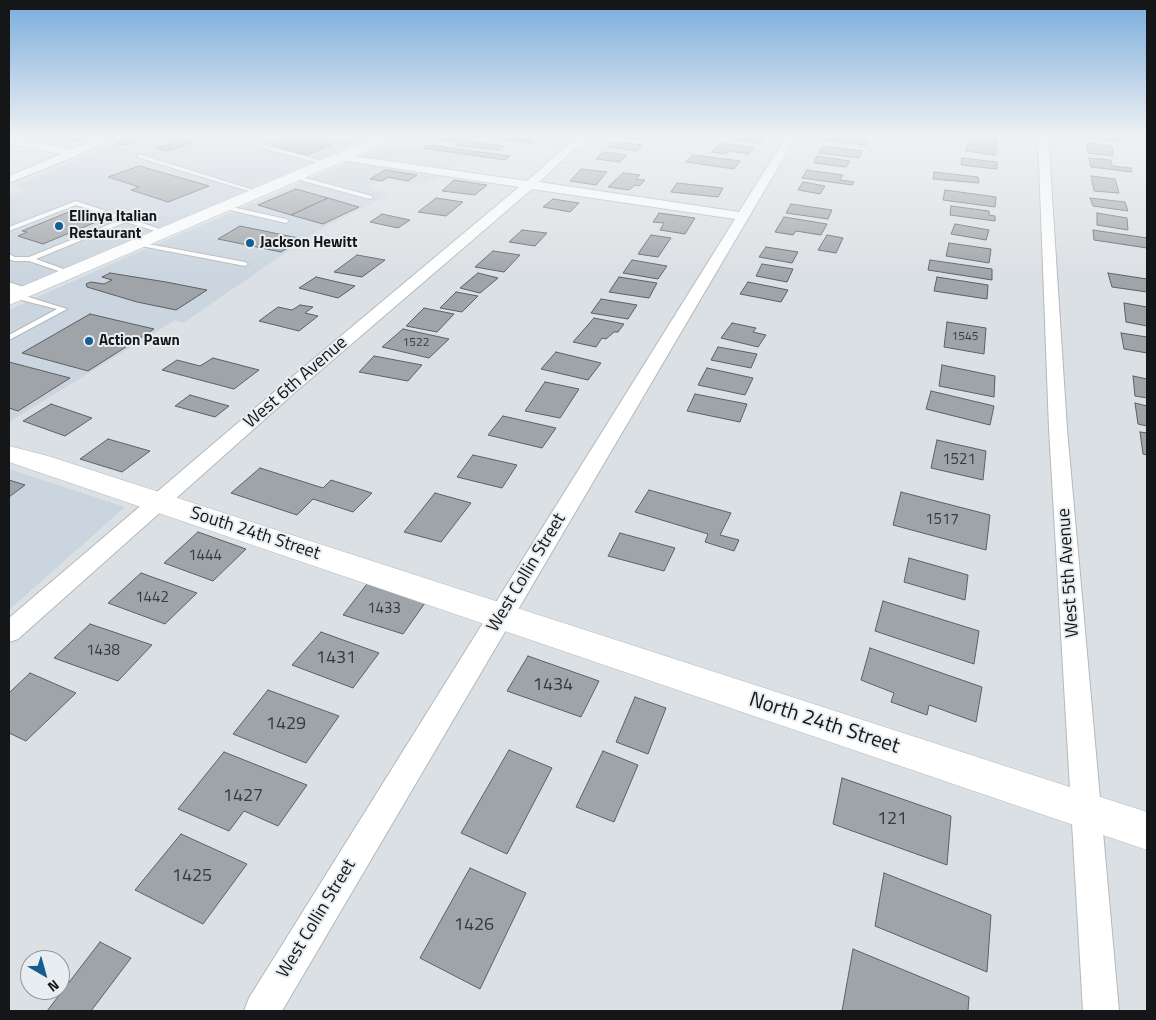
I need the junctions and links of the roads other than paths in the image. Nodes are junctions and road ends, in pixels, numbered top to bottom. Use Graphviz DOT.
graph roads {
  1 [pos="226,183"];
  2 [pos="279,183"];
  3 [pos="317,183"];
  4 [pos="519,183"];
  5 [pos="763,183"];
  6 [pos="1046,183"];
  7 [pos="530,184"];
  8 [pos="257,192"];
  9 [pos="370,198"];
  10 [pos="223,207"];
  11 [pos="743,216"];
  12 [pos="126,220"];
  13 [pos="286,221"];
  14 [pos="9,229"];
  15 [pos="164,232"];
  16 [pos="138,244"];
  17 [pos="9,256"];
  18 [pos="30,259"];
  19 [pos="245,264"];
  20 [pos="70,273"];
  21 [pos="14,293"];
  22 [pos="9,338"];
  23 [pos="9,454"];
  24 [pos="158,502"];
  25 [pos="501,616"];
  26 [pos="9,632"];
  27 [pos="1086,811"];
  28 [pos="1147,831"];
  29 [pos="262,1011"];
  30 [pos="1101,1011"];
  1 -- 8 [label="lane"];
  2 -- 8 [label="street"];
  3 -- 9 [label="lane"];
  4 -- 7 [label="street"];
  5 -- 11 [label="street, West Collin Street"];
  6 -- 27 [label="street, West 5th Avenue"];
  7 -- 11 [label="street"];
  7 -- 24 [label="street, West 6th Avenue"];
  8 -- 10 [label="street"];
  10 -- 13 [label="lane"];
  10 -- 15 [label="street"];
  11 -- 25 [label="street, West Collin Street"];
  12 -- 14 [label="lane"];
  12 -- 15 [label="lane"];
  12 -- 18 [label="lane"];
  15 -- 16 [label="street"];
  16 -- 19 [label="lane"];
  16 -- 20 [label="street"];
  17 -- 18 [label="lane"];
  18 -- 20 [label="lane"];
  20 -- 21 [label="street"];
  21 -- 22 [label="lane"];
  23 -- 24 [label="street, South 24th Street"];
  24 -- 25 [label="street, South 24th Street"];
  24 -- 26 [label="street, West 6th Avenue"];
  25 -- 27 [label="street, North 24th Street"];
  25 -- 29 [label="street, West Collin Street"];
  27 -- 28 [label="street, North 24th Street"];
  27 -- 30 [label="street, West 5th Avenue"];
}
